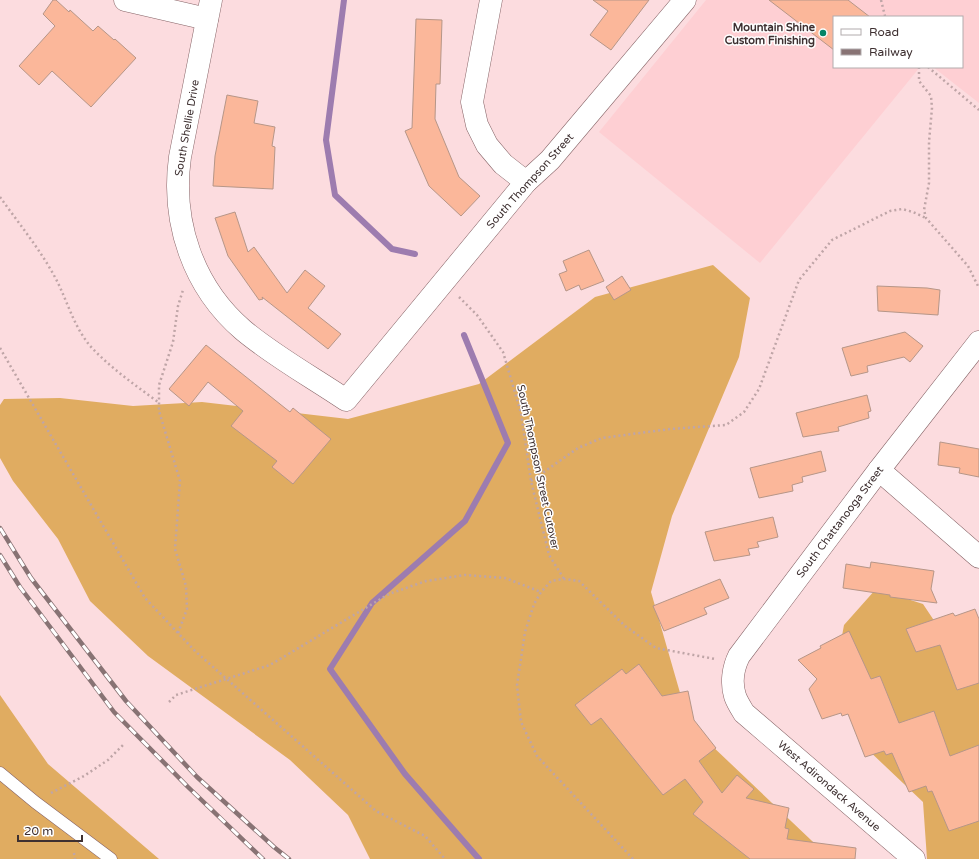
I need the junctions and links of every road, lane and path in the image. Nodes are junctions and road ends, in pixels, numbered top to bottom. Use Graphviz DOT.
graph roads {
  1 [pos="124,0"];
  2 [pos="491,0"];
  3 [pos="685,0"];
  4 [pos="880,0"];
  5 [pos="209,9"];
  6 [pos="885,16"];
  7 [pos="919,68"];
  8 [pos="929,68"];
  9 [pos="979,110"];
  10 [pos="526,182"];
  11 [pos="0,197"];
  12 [pos="926,218"];
  13 [pos="442,283"];
  14 [pos="185,286"];
  15 [pos="979,288"];
  16 [pos="979,342"];
  17 [pos="0,348"];
  18 [pos="346,400"];
  19 [pos="159,402"];
  20 [pos="879,470"];
  21 [pos="531,481"];
  22 [pos="979,557"];
  23 [pos="564,579"];
  24 [pos="541,592"];
  25 [pos="178,633"];
  26 [pos="735,664"];
  27 [pos="227,679"];
  28 [pos="169,702"];
  29 [pos="125,743"];
  30 [pos="0,773"];
  31 [pos="35,802"];
  32 [pos="111,859"];
  33 [pos="445,859"];
  34 [pos="633,859"];
  35 [pos="914,859"];
  1 -- 5 [label="street"];
  2 -- 10 [label="street"];
  3 -- 10 [label="street, South Thompson Street"];
  4 -- 6 [label="path"];
  5 -- 18 [label="street, South Shellie Drive"];
  7 -- 12 [label="path"];
  8 -- 9 [label="path"];
  10 -- 13 [label="street, South Thompson Street"];
  11 -- 19 [label="path"];
  12 -- 15 [label="path"];
  12 -- 21 [label="path"];
  13 -- 18 [label="street, South Thompson Street"];
  13 -- 21 [label="path, South Thompson Street Cutover"];
  14 -- 19 [label="path"];
  16 -- 20 [label="street, South Chattanooga Street"];
  17 -- 25 [label="path"];
  19 -- 25 [label="path"];
  20 -- 22 [label="street"];
  20 -- 26 [label="street, South Chattanooga Street"];
  21 -- 23 [label="path, South Thompson Street Cutover"];
  23 -- 24 [label="path"];
  23 -- 26 [label="path"];
  24 -- 27 [label="path"];
  24 -- 34 [label="path"];
  25 -- 27 [label="path"];
  26 -- 35 [label="street, West Adirondack Avenue"];
  27 -- 28 [label="path"];
  27 -- 33 [label="path"];
  29 -- 31 [label="path"];
  30 -- 31 [label="lane"];
  31 -- 32 [label="lane"];
}
